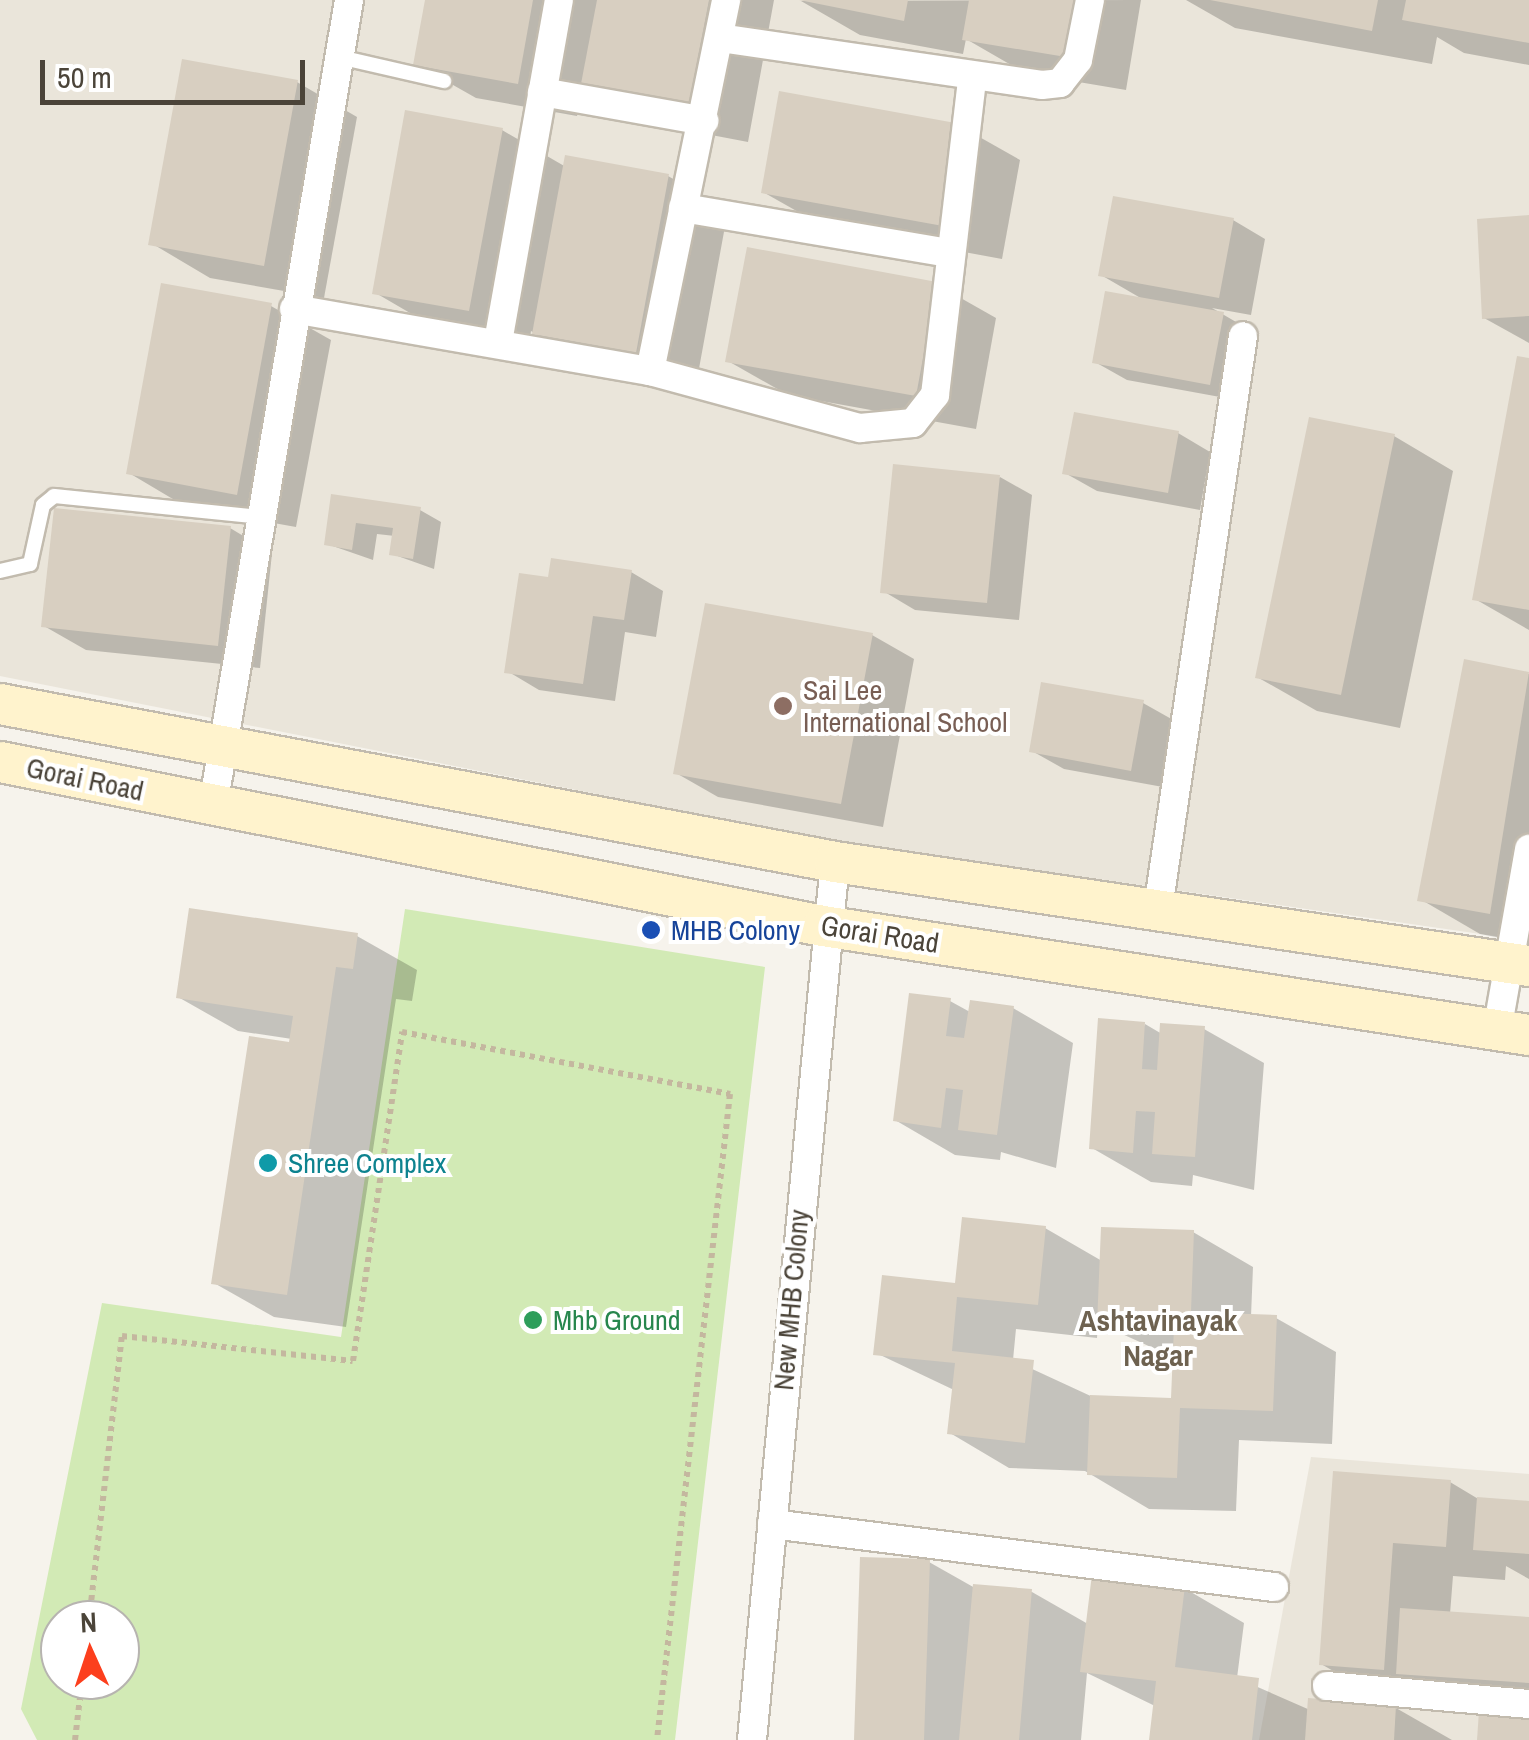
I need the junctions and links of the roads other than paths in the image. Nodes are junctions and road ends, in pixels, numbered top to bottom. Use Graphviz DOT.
graph roads {
  1 [pos="349,0"];
  2 [pos="559,0"];
  3 [pos="726,0"];
  4 [pos="1090,0"];
  5 [pos="720,38"];
  6 [pos="339,57"];
  7 [pos="972,78"];
  8 [pos="444,81"];
  9 [pos="542,92"];
  10 [pos="704,121"];
  11 [pos="683,208"];
  12 [pos="948,253"];
  13 [pos="294,310"];
  14 [pos="1243,336"];
  15 [pos="498,342"];
  16 [pos="650,372"];
  17 [pos="260,518"];
  18 [pos="0,572"];
  19 [pos="0,704"];
  20 [pos="222,752"];
  21 [pos="0,762"];
  22 [pos="213,806"];
  23 [pos="1529,850"];
  24 [pos="835,862"];
  25 [pos="1157,916"];
  26 [pos="823,926"];
  27 [pos="1519,965"];
  28 [pos="1513,1033"];
  29 [pos="772,1524"];
  30 [pos="1274,1586"];
  31 [pos="1328,1686"];
  32 [pos="1529,1704"];
  33 [pos="752,1740"];
  1 -- 6 [label="street"];
  2 -- 9 [label="street"];
  3 -- 5 [label="street"];
  4 -- 7 [label="street"];
  5 -- 7 [label="street"];
  5 -- 10 [label="street"];
  6 -- 8 [label="lane"];
  6 -- 13 [label="street"];
  7 -- 12 [label="street"];
  9 -- 10 [label="street"];
  9 -- 15 [label="street"];
  10 -- 11 [label="street"];
  11 -- 12 [label="street"];
  11 -- 16 [label="street"];
  12 -- 16 [label="street"];
  13 -- 15 [label="street"];
  13 -- 17 [label="street"];
  14 -- 25 [label="street"];
  15 -- 16 [label="street"];
  17 -- 18 [label="lane"];
  17 -- 20 [label="street"];
  19 -- 20 [label="main road, Gorai Road"];
  20 -- 22 [label="street"];
  20 -- 24 [label="main road, Gorai Road"];
  21 -- 22 [label="main road, Gorai Road"];
  22 -- 26 [label="main road, Gorai Road"];
  23 -- 27 [label="street"];
  24 -- 25 [label="main road, Gorai Road"];
  24 -- 26 [label="street, New MHB Colony"];
  25 -- 27 [label="main road, Gorai Road"];
  26 -- 28 [label="main road, Gorai Road"];
  26 -- 29 [label="street, New MHB Colony"];
  27 -- 28 [label="street"];
  29 -- 30 [label="street"];
  29 -- 33 [label="street, New MHB Colony"];
  31 -- 32 [label="street"];
}
